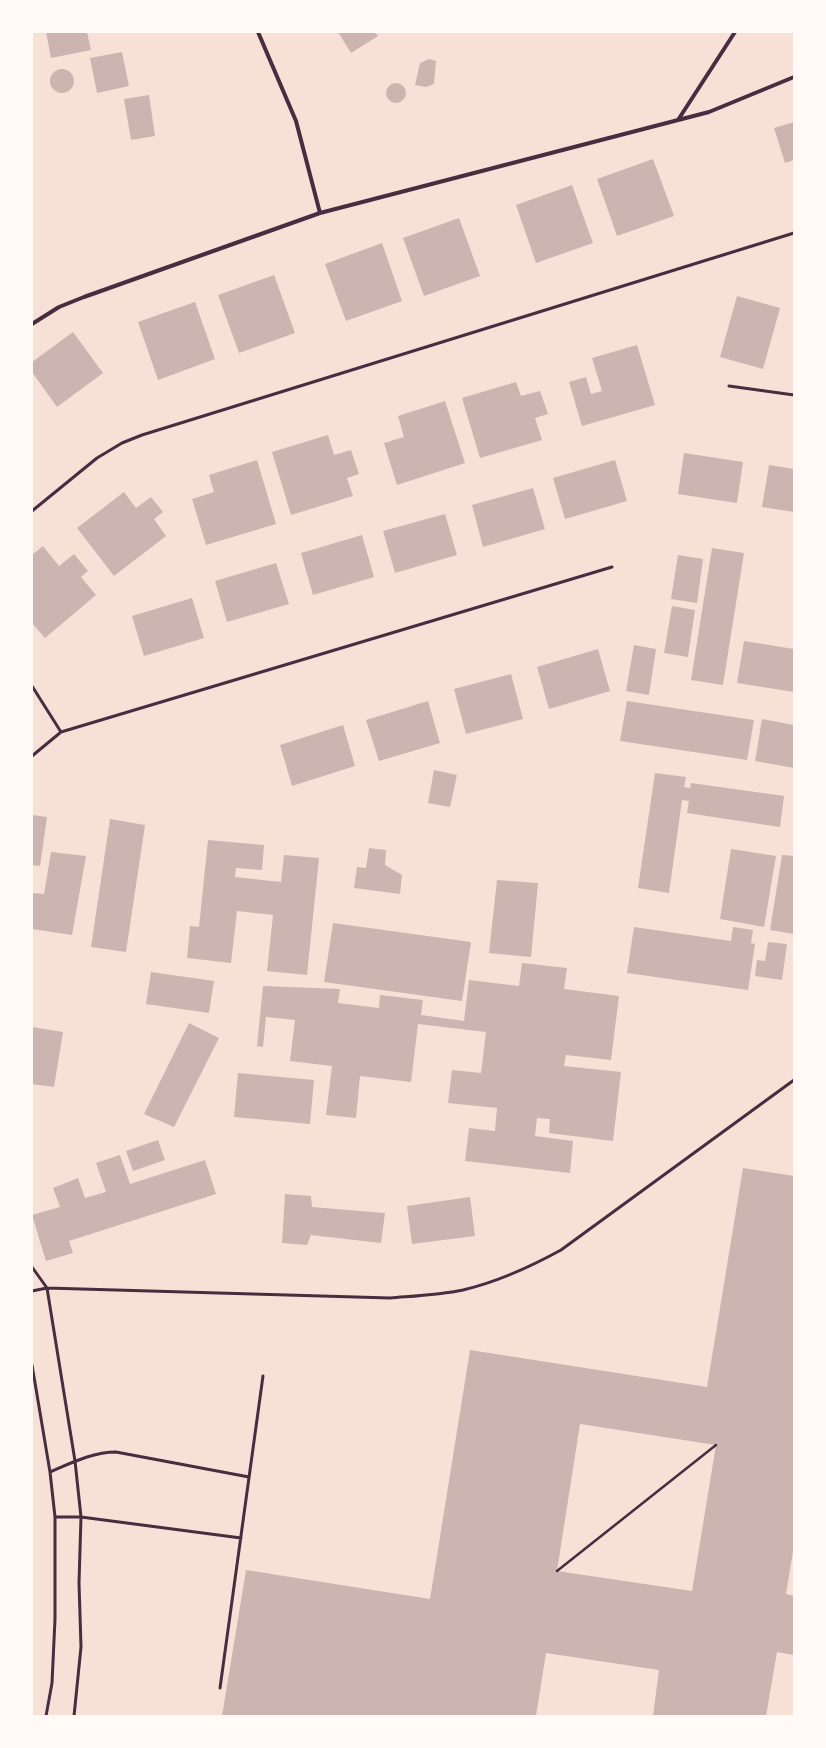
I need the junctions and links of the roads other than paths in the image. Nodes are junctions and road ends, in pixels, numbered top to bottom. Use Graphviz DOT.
graph roads {
  1 [pos="258,32"];
  2 [pos="735,32"];
  3 [pos="794,77"];
  4 [pos="678,120"];
  5 [pos="320,213"];
  6 [pos="794,233"];
  7 [pos="32,324"];
  8 [pos="729,386"];
  9 [pos="794,395"];
  10 [pos="32,511"];
  11 [pos="612,567"];
  12 [pos="32,686"];
  13 [pos="61,732"];
  14 [pos="32,756"];
  15 [pos="794,1080"];
  16 [pos="32,1267"];
  17 [pos="47,1288"];
  18 [pos="32,1291"];
  19 [pos="32,1365"];
  20 [pos="263,1376"];
  21 [pos="75,1461"];
  22 [pos="50,1472"];
  23 [pos="249,1477"];
  24 [pos="55,1517"];
  25 [pos="82,1517"];
  26 [pos="240,1538"];
  27 [pos="220,1688"];
  28 [pos="46,1716"];
  29 [pos="74,1716"];
  1 -- 5 [label="street"];
  2 -- 4 [label="street"];
  3 -- 4 [label="street"];
  4 -- 5 [label="street"];
  5 -- 7 [label="street"];
  6 -- 10 [label="lane"];
  8 -- 9 [label="lane"];
  11 -- 13 [label="lane"];
  12 -- 13 [label="lane"];
  13 -- 14 [label="lane"];
  15 -- 17 [label="lane"];
  16 -- 17 [label="lane"];
  17 -- 18 [label="lane"];
  17 -- 21 [label="lane"];
  19 -- 22 [label="lane"];
  20 -- 23 [label="lane"];
  21 -- 22 [label="lane"];
  21 -- 23 [label="lane"];
  21 -- 25 [label="lane"];
  22 -- 24 [label="lane"];
  23 -- 26 [label="lane"];
  24 -- 25 [label="lane"];
  24 -- 28 [label="lane"];
  25 -- 26 [label="lane"];
  25 -- 29 [label="lane"];
  26 -- 27 [label="lane"];
}
